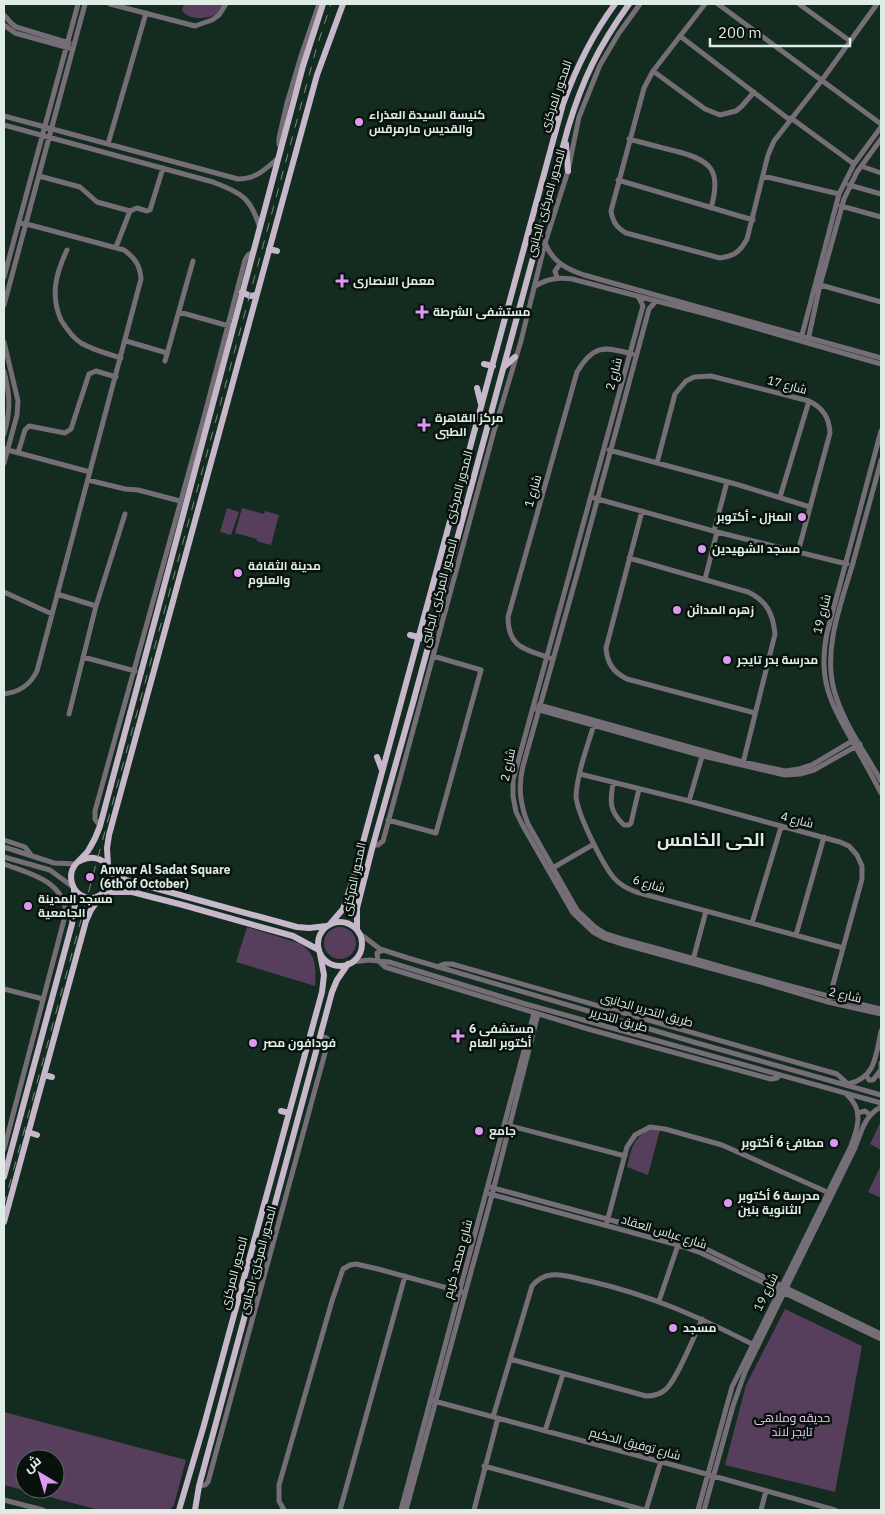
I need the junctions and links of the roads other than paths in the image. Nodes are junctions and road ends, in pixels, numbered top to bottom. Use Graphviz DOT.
graph roads {
  1 [pos="78,4"];
  2 [pos="86,4"];
  3 [pos="110,4"];
  4 [pos="226,4"];
  5 [pos="321,4"];
  6 [pos="343,4"];
  7 [pos="615,4"];
  8 [pos="629,4"];
  9 [pos="640,4"];
  10 [pos="705,4"];
  11 [pos="718,4"];
  12 [pos="799,4"];
  13 [pos="876,4"];
  14 [pos="146,13"];
  15 [pos="4,15"];
  16 [pos="4,25"];
  17 [pos="680,36"];
  18 [pos="850,41"];
  19 [pos="67,45"];
  20 [pos="74,47"];
  21 [pos="653,71"];
  22 [pos="822,80"];
  23 [pos="754,92"];
  24 [pos="560,113"];
  25 [pos="4,116"];
  26 [pos="790,119"];
  27 [pos="549,125"];
  28 [pos="881,125"];
  29 [pos="4,126"];
  30 [pos="44,127"];
  31 [pos="51,129"];
  32 [pos="42,136"];
  33 [pos="49,138"];
  34 [pos="565,139"];
  35 [pos="881,139"];
  36 [pos="629,140"];
  37 [pos="108,144"];
  38 [pos="281,153"];
  39 [pos="854,164"];
  40 [pos="861,166"];
  41 [pos="163,168"];
  42 [pos="568,171"];
  43 [pos="881,173"];
  44 [pos="39,176"];
  45 [pos="763,176"];
  46 [pos="618,180"];
  47 [pos="850,185"];
  48 [pos="839,194"];
  49 [pos="881,194"];
  50 [pos="711,208"];
  51 [pos="839,208"];
  52 [pos="130,211"];
  53 [pos="881,218"];
  54 [pos="753,220"];
  55 [pos="19,222"];
  56 [pos="26,224"];
  57 [pos="260,228"];
  58 [pos="544,242"];
  59 [pos="116,247"];
  60 [pos="269,249"];
  61 [pos="67,250"];
  62 [pos="254,251"];
  63 [pos="276,251"];
  64 [pos="193,261"];
  65 [pos="560,264"];
  66 [pos="4,273"];
  67 [pos="13,273"];
  68 [pos="557,278"];
  69 [pos="817,284"];
  70 [pos="534,287"];
  71 [pos="242,292"];
  72 [pos="256,296"];
  73 [pos="638,296"];
  74 [pos="656,301"];
  75 [pos="881,302"];
  76 [pos="673,303"];
  77 [pos="4,304"];
  78 [pos="179,312"];
  79 [pos="229,326"];
  80 [pos="801,339"];
  81 [pos="126,341"];
  82 [pos="808,341"];
  83 [pos="4,342"];
  84 [pos="167,353"];
  85 [pos="630,354"];
  86 [pos="637,356"];
  87 [pos="121,358"];
  88 [pos="515,358"];
  89 [pos="881,358"];
  90 [pos="165,361"];
  91 [pos="484,364"];
  92 [pos="881,364"];
  93 [pos="493,366"];
  94 [pos="502,368"];
  95 [pos="4,371"];
  96 [pos="116,377"];
  97 [pos="478,388"];
  98 [pos="7,400"];
  99 [pos="809,401"];
  100 [pos="482,406"];
  101 [pos="881,431"];
  102 [pos="4,434"];
  103 [pos="604,449"];
  104 [pos="5,450"];
  105 [pos="610,450"];
  106 [pos="18,453"];
  107 [pos="873,461"];
  108 [pos="881,462"];
  109 [pos="4,463"];
  110 [pos="657,463"];
  111 [pos="90,472"];
  112 [pos="88,480"];
  113 [pos="727,482"];
  114 [pos="874,485"];
  115 [pos="881,487"];
  116 [pos="591,497"];
  117 [pos="780,497"];
  118 [pos="597,499"];
  119 [pos="180,501"];
  120 [pos="810,506"];
  121 [pos="445,507"];
  122 [pos="453,510"];
  123 [pos="642,512"];
  124 [pos="125,514"];
  125 [pos="463,516"];
  126 [pos="450,521"];
  127 [pos="715,531"];
  128 [pos="454,546"];
  129 [pos="442,551"];
  130 [pos="798,552"];
  131 [pos="629,558"];
  132 [pos="846,564"];
  133 [pos="852,565"];
  134 [pos="705,579"];
  135 [pos="4,592"];
  136 [pos="57,594"];
  137 [pos="158,597"];
  138 [pos="96,606"];
  139 [pos="52,614"];
  140 [pos="410,635"];
  141 [pos="419,638"];
  142 [pos="429,640"];
  143 [pos="433,656"];
  144 [pos="83,657"];
  145 [pos="550,658"];
  146 [pos="135,671"];
  147 [pos="4,694"];
  148 [pos="414,698"];
  149 [pos="419,706"];
  150 [pos="537,707"];
  151 [pos="756,713"];
  152 [pos="69,714"];
  153 [pos="594,723"];
  154 [pos="856,743"];
  155 [pos="703,753"];
  156 [pos="377,757"];
  157 [pos="742,763"];
  158 [pos="382,770"];
  159 [pos="580,774"];
  160 [pos="613,782"];
  161 [pos="881,782"];
  162 [pos="639,789"];
  163 [pos="881,793"];
  164 [pos="689,801"];
  165 [pos="388,820"];
  166 [pos="100,826"];
  167 [pos="781,827"];
  168 [pos="824,837"];
  169 [pos="4,840"];
  170 [pos="594,844"];
  171 [pos="372,845"];
  172 [pos="5,848"];
  173 [pos="359,856"];
  174 [pos="4,857"];
  175 [pos="32,857"];
  176 [pos="369,859"];
  177 [pos="78,862"];
  178 [pos="4,864"];
  179 [pos="109,868"];
  180 [pos="551,869"];
  181 [pos="73,888"];
  182 [pos="104,893"];
  183 [pos="186,896"];
  184 [pos="183,905"];
  185 [pos="706,911"];
  186 [pos="68,923"];
  187 [pos="752,923"];
  188 [pos="329,925"];
  189 [pos="358,931"];
  190 [pos="796,935"];
  191 [pos="843,948"];
  192 [pos="383,950"];
  193 [pos="320,952"];
  194 [pos="692,960"];
  195 [pos="378,961"];
  196 [pos="350,963"];
  197 [pos="437,967"];
  198 [pos="4,989"];
  199 [pos="43,999"];
  200 [pos="829,1000"];
  201 [pos="522,1003"];
  202 [pos="512,1006"];
  203 [pos="881,1009"];
  204 [pos="536,1013"];
  205 [pos="881,1014"];
  206 [pos="881,1031"];
  207 [pos="321,1036"];
  208 [pos="637,1036"];
  209 [pos="626,1039"];
  210 [pos="697,1043"];
  211 [pos="714,1048"];
  212 [pos="693,1052"];
  213 [pos="711,1057"];
  214 [pos="881,1063"];
  215 [pos="881,1074"];
  216 [pos="44,1075"];
  217 [pos="780,1075"];
  218 [pos="866,1075"];
  219 [pos="52,1077"];
  220 [pos="848,1084"];
  221 [pos="845,1093"];
  222 [pos="881,1095"];
  223 [pos="881,1103"];
  224 [pos="20,1104"];
  225 [pos="881,1107"];
  226 [pos="281,1111"];
  227 [pos="289,1113"];
  228 [pos="858,1113"];
  229 [pos="870,1115"];
  230 [pos="507,1125"];
  231 [pos="28,1132"];
  232 [pos="37,1135"];
  233 [pos="853,1147"];
  234 [pos="4,1149"];
  235 [pos="625,1156"];
  236 [pos="16,1176"];
  237 [pos="4,1177"];
  238 [pos="25,1178"];
  239 [pos="491,1187"];
  240 [pos="827,1192"];
  241 [pos="489,1194"];
  242 [pos="574,1213"];
  243 [pos="4,1222"];
  244 [pos="607,1222"];
  245 [pos="678,1245"];
  246 [pos="252,1248"];
  247 [pos="263,1252"];
  248 [pos="247,1269"];
  249 [pos="257,1272"];
  250 [pos="405,1276"];
  251 [pos="784,1286"];
  252 [pos="462,1292"];
  253 [pos="781,1292"];
  254 [pos="659,1301"];
  255 [pos="702,1319"];
  256 [pos="881,1334"];
  257 [pos="881,1340"];
  258 [pos="752,1344"];
  259 [pos="510,1359"];
  260 [pos="563,1374"];
  261 [pos="433,1401"];
  262 [pos="496,1418"];
  263 [pos="545,1431"];
  264 [pos="660,1461"];
  265 [pos="484,1466"];
  266 [pos="711,1475"];
  267 [pos="199,1486"];
  268 [pos="766,1491"];
  269 [pos="4,1500"];
  270 [pos="43,1510"];
  271 [pos="179,1510"];
  272 [pos="195,1510"];
  273 [pos="284,1510"];
  274 [pos="340,1510"];
  275 [pos="401,1510"];
  276 [pos="406,1510"];
  277 [pos="474,1510"];
  278 [pos="645,1510"];
  279 [pos="698,1510"];
  280 [pos="704,1510"];
  281 [pos="762,1510"];
  282 [pos="834,1510"];
  1 -- 19 [label="street"];
  2 -- 20 [label="street"];
  3 -- 14 [label="street"];
  4 -- 14 [label="street"];
  5 -- 38 [label="main road"];
  6 -- 60 [label="main road"];
  7 -- 24 [label="main road, المحور المركزى"];
  8 -- 34 [label="main road, المحور المركزى"];
  9 -- 42 [label="street, المحور المركزى الجانبى"];
  10 -- 17 [label="street"];
  11 -- 22 [label="street"];
  12 -- 18 [label="street"];
  13 -- 18 [label="street"];
  14 -- 37 [label="street"];
  15 -- 19 [label="street"];
  16 -- 19 [label="street"];
  17 -- 21 [label="street"];
  17 -- 23 [label="street"];
  18 -- 22 [label="street"];
  19 -- 20 [label="street"];
  19 -- 30 [label="street"];
  20 -- 31 [label="street"];
  21 -- 23 [label="street"];
  21 -- 36 [label="street"];
  22 -- 26 [label="street"];
  22 -- 28 [label="street"];
  23 -- 26 [label="street"];
  24 -- 27 [label="main road"];
  24 -- 93 [label="main road, المحور المركزى"];
  25 -- 30 [label="street"];
  26 -- 39 [label="street"];
  26 -- 45 [label="street"];
  28 -- 39 [label="street"];
  29 -- 32 [label="street"];
  30 -- 31 [label="street"];
  30 -- 32 [label="street"];
  31 -- 33 [label="street"];
  31 -- 37 [label="street"];
  32 -- 33 [label="street"];
  32 -- 55 [label="street"];
  33 -- 41 [label="street"];
  33 -- 44 [label="street"];
  34 -- 42 [label="main road"];
  34 -- 94 [label="main road, المحور المركزى"];
  35 -- 40 [label="street"];
  36 -- 46 [label="street"];
  36 -- 50 [label="street"];
  37 -- 38 [label="street"];
  38 -- 57 [label="main road"];
  39 -- 48 [label="street"];
  40 -- 43 [label="street"];
  40 -- 47 [label="street"];
  41 -- 52 [label="street"];
  41 -- 57 [label="street"];
  42 -- 58 [label="street, المحور المركزى الجانبى"];
  44 -- 52 [label="street"];
  44 -- 56 [label="street"];
  45 -- 48 [label="street"];
  45 -- 54 [label="street"];
  46 -- 50 [label="street"];
  46 -- 54 [label="street"];
  47 -- 49 [label="street"];
  47 -- 51 [label="street"];
  48 -- 51 [label="street"];
  50 -- 54 [label="street"];
  51 -- 53 [label="street"];
  51 -- 69 [label="street"];
  52 -- 59 [label="street"];
  55 -- 56 [label="street"];
  55 -- 66 [label="street"];
  56 -- 59 [label="street"];
  56 -- 67 [label="street"];
  57 -- 62 [label="main road"];
  58 -- 65 [label="street"];
  58 -- 70 [label="street, المحور المركزى الجانبى"];
  59 -- 81 [label="street"];
  60 -- 63 [label="main road"];
  60 -- 72 [label="main road"];
  61 -- 87 [label="street"];
  62 -- 71 [label="main road"];
  62 -- 79 [label="street"];
  64 -- 78 [label="street"];
  65 -- 68 [label="street"];
  65 -- 76 [label="street"];
  66 -- 67 [label="street"];
  67 -- 77 [label="street"];
  68 -- 70 [label="street"];
  68 -- 73 [label="street"];
  69 -- 75 [label="street"];
  69 -- 80 [label="street"];
  69 -- 82 [label="street"];
  70 -- 88 [label="street, المحور المركزى الجانبى"];
  71 -- 72 [label="main road"];
  71 -- 137 [label="main road"];
  72 -- 179 [label="main road"];
  73 -- 74 [label="street"];
  73 -- 85 [label="street, شارع 2"];
  74 -- 76 [label="street"];
  74 -- 86 [label="street, شارع 2"];
  76 -- 80 [label="street"];
  78 -- 79 [label="street"];
  78 -- 84 [label="street"];
  79 -- 119 [label="street"];
  80 -- 82 [label="street"];
  81 -- 84 [label="street"];
  81 -- 87 [label="street"];
  82 -- 89 [label="street"];
  82 -- 92 [label="street"];
  83 -- 104 [label="street"];
  84 -- 90 [label="street"];
  85 -- 86 [label="street, شارع 1"];
  85 -- 103 [label="street, شارع 2"];
  85 -- 145 [label="street, شارع 1"];
  86 -- 105 [label="street, شارع 2"];
  87 -- 96 [label="street"];
  88 -- 94 [label="main road"];
  88 -- 143 [label="street, المحور المركزى الجانبى"];
  91 -- 93 [label="main road"];
  93 -- 100 [label="main road, المحور المركزى"];
  94 -- 125 [label="main road, المحور المركزى"];
  95 -- 98 [label="street"];
  96 -- 106 [label="street"];
  96 -- 111 [label="street"];
  97 -- 100 [label="main road"];
  98 -- 102 [label="street"];
  99 -- 110 [label="street, شارع 17"];
  99 -- 117 [label="street"];
  99 -- 120 [label="street, شارع 17"];
  100 -- 122 [label="main road, المحور المركزى"];
  101 -- 107 [label="street, شارع 19"];
  103 -- 105 [label="street"];
  103 -- 116 [label="street, شارع 2"];
  104 -- 106 [label="street"];
  104 -- 109 [label="street"];
  105 -- 110 [label="street"];
  105 -- 118 [label="street, شارع 2"];
  106 -- 111 [label="street"];
  107 -- 108 [label="street"];
  107 -- 132 [label="street, شارع 19"];
  108 -- 114 [label="street, شارع 19"];
  110 -- 113 [label="street"];
  111 -- 112 [label="street"];
  112 -- 119 [label="street"];
  112 -- 136 [label="street"];
  113 -- 117 [label="street"];
  113 -- 127 [label="street"];
  114 -- 115 [label="street"];
  114 -- 133 [label="street, شارع 19"];
  116 -- 118 [label="street"];
  116 -- 145 [label="street, شارع 2"];
  117 -- 120 [label="street"];
  118 -- 123 [label="street"];
  118 -- 145 [label="street, شارع 2"];
  119 -- 137 [label="street"];
  120 -- 130 [label="street, شارع 17"];
  121 -- 122 [label="main road"];
  122 -- 126 [label="main road, المحور المركزى"];
  123 -- 127 [label="street"];
  123 -- 131 [label="street"];
  124 -- 138 [label="street"];
  125 -- 126 [label="main road"];
  125 -- 128 [label="main road, المحور المركزى"];
  126 -- 129 [label="main road, المحور المركزى"];
  127 -- 130 [label="street"];
  127 -- 134 [label="street"];
  128 -- 129 [label="main road"];
  128 -- 142 [label="main road, المحور المركزى"];
  129 -- 141 [label="main road, المحور المركزى"];
  130 -- 132 [label="street"];
  131 -- 134 [label="street"];
  131 -- 151 [label="street"];
  132 -- 133 [label="street"];
  132 -- 154 [label="street, شارع 19"];
  133 -- 154 [label="street, شارع 19"];
  134 -- 151 [label="street"];
  135 -- 139 [label="street"];
  136 -- 138 [label="street"];
  136 -- 139 [label="street"];
  137 -- 146 [label="street"];
  137 -- 166 [label="main road"];
  138 -- 144 [label="street"];
  139 -- 147 [label="street"];
  140 -- 141 [label="main road"];
  141 -- 142 [label="main road"];
  141 -- 158 [label="main road, المحور المركزى"];
  142 -- 148 [label="main road, المحور المركزى"];
  143 -- 149 [label="street, المحور المركزى الجانبى"];
  143 -- 165 [label="street"];
  144 -- 146 [label="street"];
  144 -- 152 [label="street"];
  145 -- 150 [label="street, شارع 2"];
  146 -- 166 [label="street"];
  148 -- 149 [label="main road"];
  148 -- 171 [label="main road, المحور المركزى"];
  149 -- 165 [label="street, المحور المركزى الجانبى"];
  150 -- 153 [label="street"];
  150 -- 180 [label="street, شارع 2"];
  151 -- 157 [label="street"];
  153 -- 155 [label="street"];
  153 -- 159 [label="street, شارع 6"];
  154 -- 157 [label="street"];
  154 -- 161 [label="street, شارع 19"];
  154 -- 163 [label="street, شارع 19"];
  155 -- 157 [label="street"];
  155 -- 164 [label="street"];
  156 -- 158 [label="main road"];
  158 -- 173 [label="main road, المحور المركزى"];
  159 -- 160 [label="street, شارع 4"];
  159 -- 170 [label="street, شارع 6"];
  160 -- 162 [label="street, شارع 4"];
  160 -- 162 [label="street"];
  162 -- 164 [label="street, شارع 4"];
  164 -- 167 [label="street, شارع 4"];
  165 -- 171 [label="street, المحور المركزى الجانبى"];
  166 -- 177 [label="main road"];
  167 -- 168 [label="street, شارع 4"];
  167 -- 187 [label="street"];
  168 -- 190 [label="street"];
  168 -- 191 [label="street, شارع 4"];
  169 -- 175 [label="street"];
  170 -- 180 [label="street"];
  170 -- 185 [label="street, شارع 6"];
  171 -- 176 [label="main road, المحور المركزى"];
  172 -- 174 [label="street"];
  172 -- 175 [label="street"];
  173 -- 176 [label="main road"];
  173 -- 188 [label="main road, المحور المركزى"];
  174 -- 181 [label="street"];
  175 -- 177 [label="street"];
  176 -- 189 [label="main road, المحور المركزى"];
  177 -- 179 [label="main road"];
  177 -- 181 [label="main road"];
  178 -- 186 [label="street"];
  179 -- 182 [label="main road"];
  179 -- 183 [label="main road"];
  180 -- 194 [label="street, شارع 2"];
  181 -- 182 [label="main road"];
  181 -- 186 [label="main road"];
  182 -- 184 [label="main road"];
  182 -- 216 [label="main road"];
  183 -- 184 [label="main road"];
  183 -- 188 [label="main road"];
  184 -- 193 [label="main road"];
  185 -- 187 [label="street, شارع 6"];
  185 -- 194 [label="street"];
  186 -- 199 [label="street"];
  186 -- 224 [label="main road"];
  187 -- 190 [label="street, شارع 6"];
  188 -- 189 [label="main road"];
  188 -- 193 [label="main road"];
  189 -- 192 [label="street, طريق التحرير"];
  189 -- 196 [label="main road"];
  190 -- 191 [label="street, شارع 6"];
  191 -- 200 [label="street, شارع 4"];
  192 -- 195 [label="street"];
  192 -- 197 [label="street, طريق التحرير"];
  193 -- 196 [label="main road"];
  193 -- 227 [label="main road, المحور المركزى"];
  194 -- 200 [label="street, شارع 2"];
  195 -- 196 [label="street, طريق التحرير"];
  195 -- 201 [label="street, طريق التحرير"];
  195 -- 202 [label="street"];
  196 -- 207 [label="main road, المحور المركزى"];
  197 -- 210 [label="street, طريق التحرير"];
  197 -- 220 [label="street, طريق التحرير الجانبى"];
  198 -- 199 [label="street"];
  199 -- 224 [label="street"];
  200 -- 203 [label="street, شارع 2"];
  200 -- 205 [label="street, شارع 2"];
  201 -- 202 [label="street"];
  201 -- 208 [label="street, طريق التحرير"];
  202 -- 204 [label="street"];
  204 -- 209 [label="street"];
  204 -- 230 [label="street, شارع محمد كريم"];
  206 -- 218 [label="street"];
  207 -- 247 [label="main road, المحور المركزى"];
  207 -- 267 [label="street, المحور المركزى الجانبى"];
  208 -- 209 [label="street"];
  208 -- 212 [label="street, طريق التحرير"];
  209 -- 217 [label="street"];
  210 -- 211 [label="street, طريق التحرير"];
  210 -- 212 [label="street"];
  211 -- 213 [label="street"];
  211 -- 220 [label="street, طريق التحرير"];
  212 -- 213 [label="street, طريق التحرير"];
  213 -- 217 [label="street, طريق التحرير"];
  214 -- 215 [label="street"];
  215 -- 218 [label="street"];
  216 -- 219 [label="main road"];
  216 -- 231 [label="main road"];
  217 -- 221 [label="street, طريق التحرير"];
  218 -- 220 [label="street"];
  220 -- 222 [label="street, طريق التحرير"];
  221 -- 223 [label="street, طريق التحرير"];
  221 -- 228 [label="street"];
  224 -- 234 [label="street"];
  224 -- 237 [label="main road"];
  225 -- 229 [label="street, شارع 19"];
  226 -- 227 [label="main road"];
  227 -- 246 [label="main road, المحور المركزى"];
  228 -- 229 [label="street"];
  228 -- 233 [label="street, شارع 19"];
  229 -- 233 [label="street, شارع 19"];
  230 -- 235 [label="street"];
  230 -- 239 [label="street, شارع محمد كريم"];
  231 -- 232 [label="main road"];
  231 -- 236 [label="main road"];
  233 -- 240 [label="street, شارع 19"];
  233 -- 251 [label="street, شارع 19"];
  235 -- 240 [label="street"];
  235 -- 244 [label="street"];
  236 -- 238 [label="main road"];
  236 -- 243 [label="main road"];
  239 -- 241 [label="street, شارع محمد كريم"];
  239 -- 242 [label="street, شارع عباس العقاد"];
  240 -- 251 [label="street, شارع 19"];
  241 -- 242 [label="street, شارع عباس العقاد"];
  241 -- 252 [label="street, شارع محمد كريم"];
  242 -- 244 [label="street, شارع عباس العقاد"];
  244 -- 245 [label="street, شارع عباس العقاد"];
  244 -- 251 [label="street, شارع عباس العقاد"];
  245 -- 253 [label="street, شارع عباس العقاد"];
  245 -- 254 [label="street"];
  246 -- 247 [label="main road"];
  246 -- 248 [label="main road, المحور المركزى"];
  247 -- 249 [label="main road, المحور المركزى"];
  248 -- 249 [label="main road"];
  248 -- 271 [label="main road, المحور المركزى"];
  249 -- 267 [label="main road, المحور المركزى"];
  250 -- 252 [label="street"];
  250 -- 273 [label="street"];
  250 -- 274 [label="street"];
  251 -- 253 [label="street, شارع 19"];
  251 -- 256 [label="street, شارع عباس العقاد"];
  252 -- 261 [label="street, شارع محمد كريم"];
  253 -- 257 [label="street, شارع عباس العقاد"];
  253 -- 258 [label="street, شارع 19"];
  253 -- 266 [label="street, شارع 19"];
  254 -- 255 [label="street"];
  254 -- 259 [label="street"];
  255 -- 258 [label="street"];
  255 -- 260 [label="street"];
  258 -- 266 [label="street, شارع 19"];
  259 -- 260 [label="street"];
  259 -- 262 [label="street"];
  260 -- 263 [label="street"];
  261 -- 262 [label="street, شارع توفيق الحكيم"];
  261 -- 275 [label="street, شارع محمد كريم"];
  261 -- 276 [label="street, شارع محمد كريم"];
  262 -- 263 [label="street, شارع توفيق الحكيم"];
  262 -- 265 [label="street"];
  263 -- 264 [label="street, شارع توفيق الحكيم"];
  264 -- 266 [label="street, شارع توفيق الحكيم"];
  264 -- 278 [label="street"];
  265 -- 277 [label="street"];
  265 -- 278 [label="street"];
  266 -- 268 [label="street, شارع توفيق الحكيم"];
  266 -- 279 [label="street, شارع 19"];
  266 -- 280 [label="street, شارع 19"];
  267 -- 272 [label="main road, المحور المركزى"];
  268 -- 281 [label="street"];
  268 -- 282 [label="street, شارع توفيق الحكيم"];
  269 -- 270 [label="street"];
}
